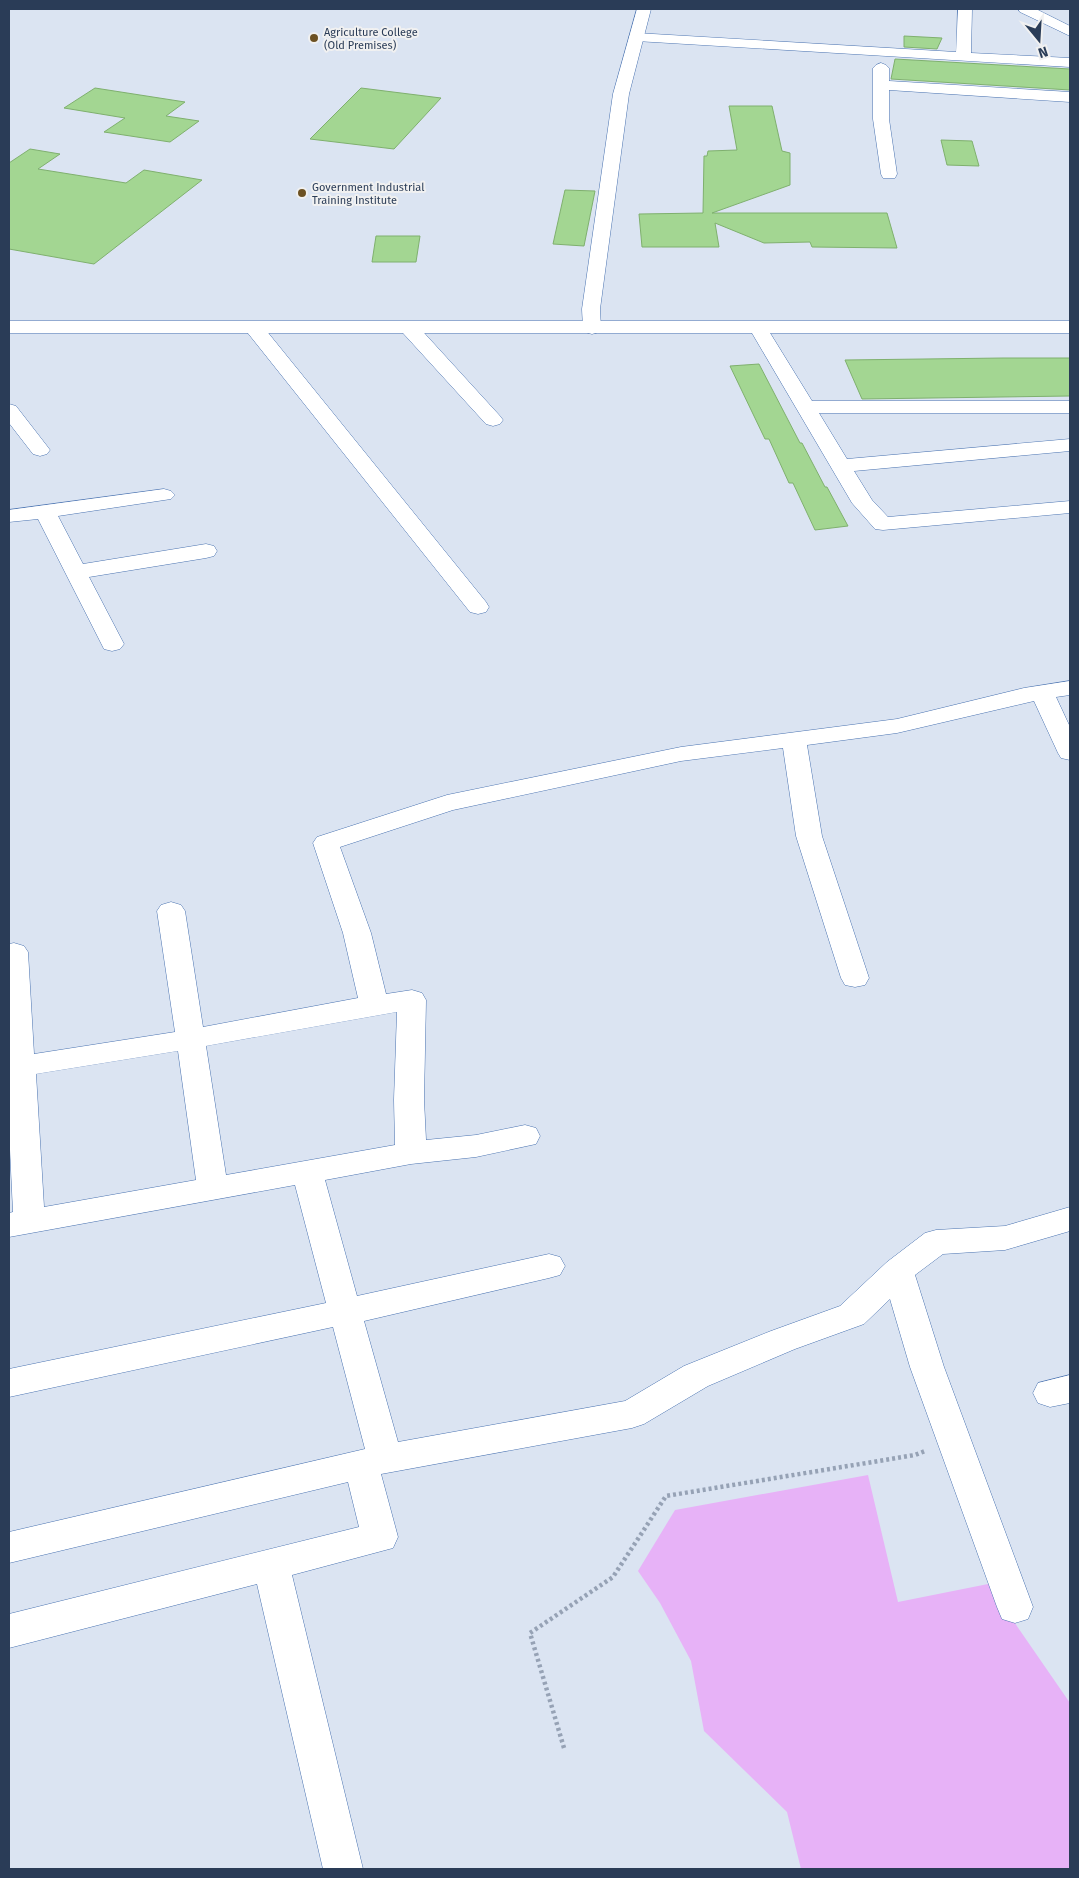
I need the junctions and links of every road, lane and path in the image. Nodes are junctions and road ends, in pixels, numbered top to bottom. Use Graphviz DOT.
graph roads {
  1 [pos="644,9"];
  2 [pos="965,9"];
  3 [pos="1025,9"];
  4 [pos="1070,32"];
  5 [pos="636,37"];
  6 [pos="881,52"];
  7 [pos="963,56"];
  8 [pos="1070,63"];
  9 [pos="881,85"];
  10 [pos="1070,97"];
  11 [pos="889,174"];
  12 [pos="1070,327"];
  13 [pos="9,328"];
  14 [pos="254,328"];
  15 [pos="410,328"];
  16 [pos="592,328"];
  17 [pos="758,328"];
  18 [pos="1070,406"];
  19 [pos="805,407"];
  20 [pos="9,410"];
  21 [pos="494,420"];
  22 [pos="1070,445"];
  23 [pos="40,450"];
  24 [pos="840,466"];
  25 [pos="164,494"];
  26 [pos="1070,507"];
  27 [pos="45,511"];
  28 [pos="9,516"];
  29 [pos="206,551"];
  30 [pos="76,572"];
  31 [pos="478,607"];
  32 [pos="112,644"];
  33 [pos="1070,688"];
  34 [pos="1042,692"];
  35 [pos="794,741"];
  36 [pos="1070,753"];
  37 [pos="171,911"];
  38 [pos="14,952"];
  39 [pos="855,978"];
  40 [pos="374,1004"];
  41 [pos="191,1039"];
  42 [pos="15,1067"];
  43 [pos="525,1136"];
  44 [pos="411,1153"];
  45 [pos="307,1171"];
  46 [pos="213,1188"];
  47 [pos="1070,1218"];
  48 [pos="19,1223"];
  49 [pos="549,1266"];
  50 [pos="898,1272"];
  51 [pos="345,1312"];
  52 [pos="9,1383"];
  53 [pos="953,1439"];
  54 [pos="373,1461"];
  55 [pos="9,1546"];
  56 [pos="272,1565"];
  57 [pos="1015,1607"];
  58 [pos="9,1630"];
  59 [pos="564,1748"];
  60 [pos="343,1869"];
  1 -- 5 [label="street"];
  2 -- 7 [label="street"];
  3 -- 4 [label="street"];
  5 -- 6 [label="street"];
  5 -- 16 [label="street"];
  6 -- 7 [label="street"];
  6 -- 9 [label="street"];
  7 -- 8 [label="street"];
  9 -- 10 [label="street"];
  9 -- 11 [label="street"];
  12 -- 17 [label="street"];
  13 -- 14 [label="street"];
  14 -- 15 [label="street"];
  14 -- 31 [label="street"];
  15 -- 16 [label="street"];
  15 -- 21 [label="street"];
  16 -- 17 [label="street"];
  17 -- 19 [label="street"];
  18 -- 19 [label="street"];
  19 -- 24 [label="street"];
  20 -- 23 [label="street"];
  22 -- 24 [label="street"];
  24 -- 26 [label="street"];
  25 -- 27 [label="street"];
  27 -- 28 [label="street"];
  27 -- 30 [label="street"];
  29 -- 30 [label="street"];
  30 -- 32 [label="street"];
  33 -- 34 [label="street"];
  34 -- 35 [label="street"];
  34 -- 36 [label="street"];
  35 -- 39 [label="street"];
  35 -- 40 [label="street"];
  37 -- 41 [label="street"];
  38 -- 42 [label="street"];
  40 -- 41 [label="street"];
  40 -- 44 [label="street"];
  41 -- 42 [label="street"];
  41 -- 46 [label="street"];
  42 -- 48 [label="street"];
  43 -- 44 [label="street"];
  44 -- 45 [label="street"];
  45 -- 46 [label="street"];
  45 -- 51 [label="street"];
  46 -- 48 [label="street"];
  47 -- 50 [label="street"];
  49 -- 51 [label="street"];
  50 -- 53 [label="street"];
  50 -- 54 [label="street"];
  51 -- 52 [label="street"];
  51 -- 54 [label="street"];
  53 -- 57 [label="street"];
  53 -- 59 [label="path"];
  54 -- 55 [label="street"];
  54 -- 56 [label="street"];
  56 -- 58 [label="street"];
  56 -- 60 [label="street"];
}
